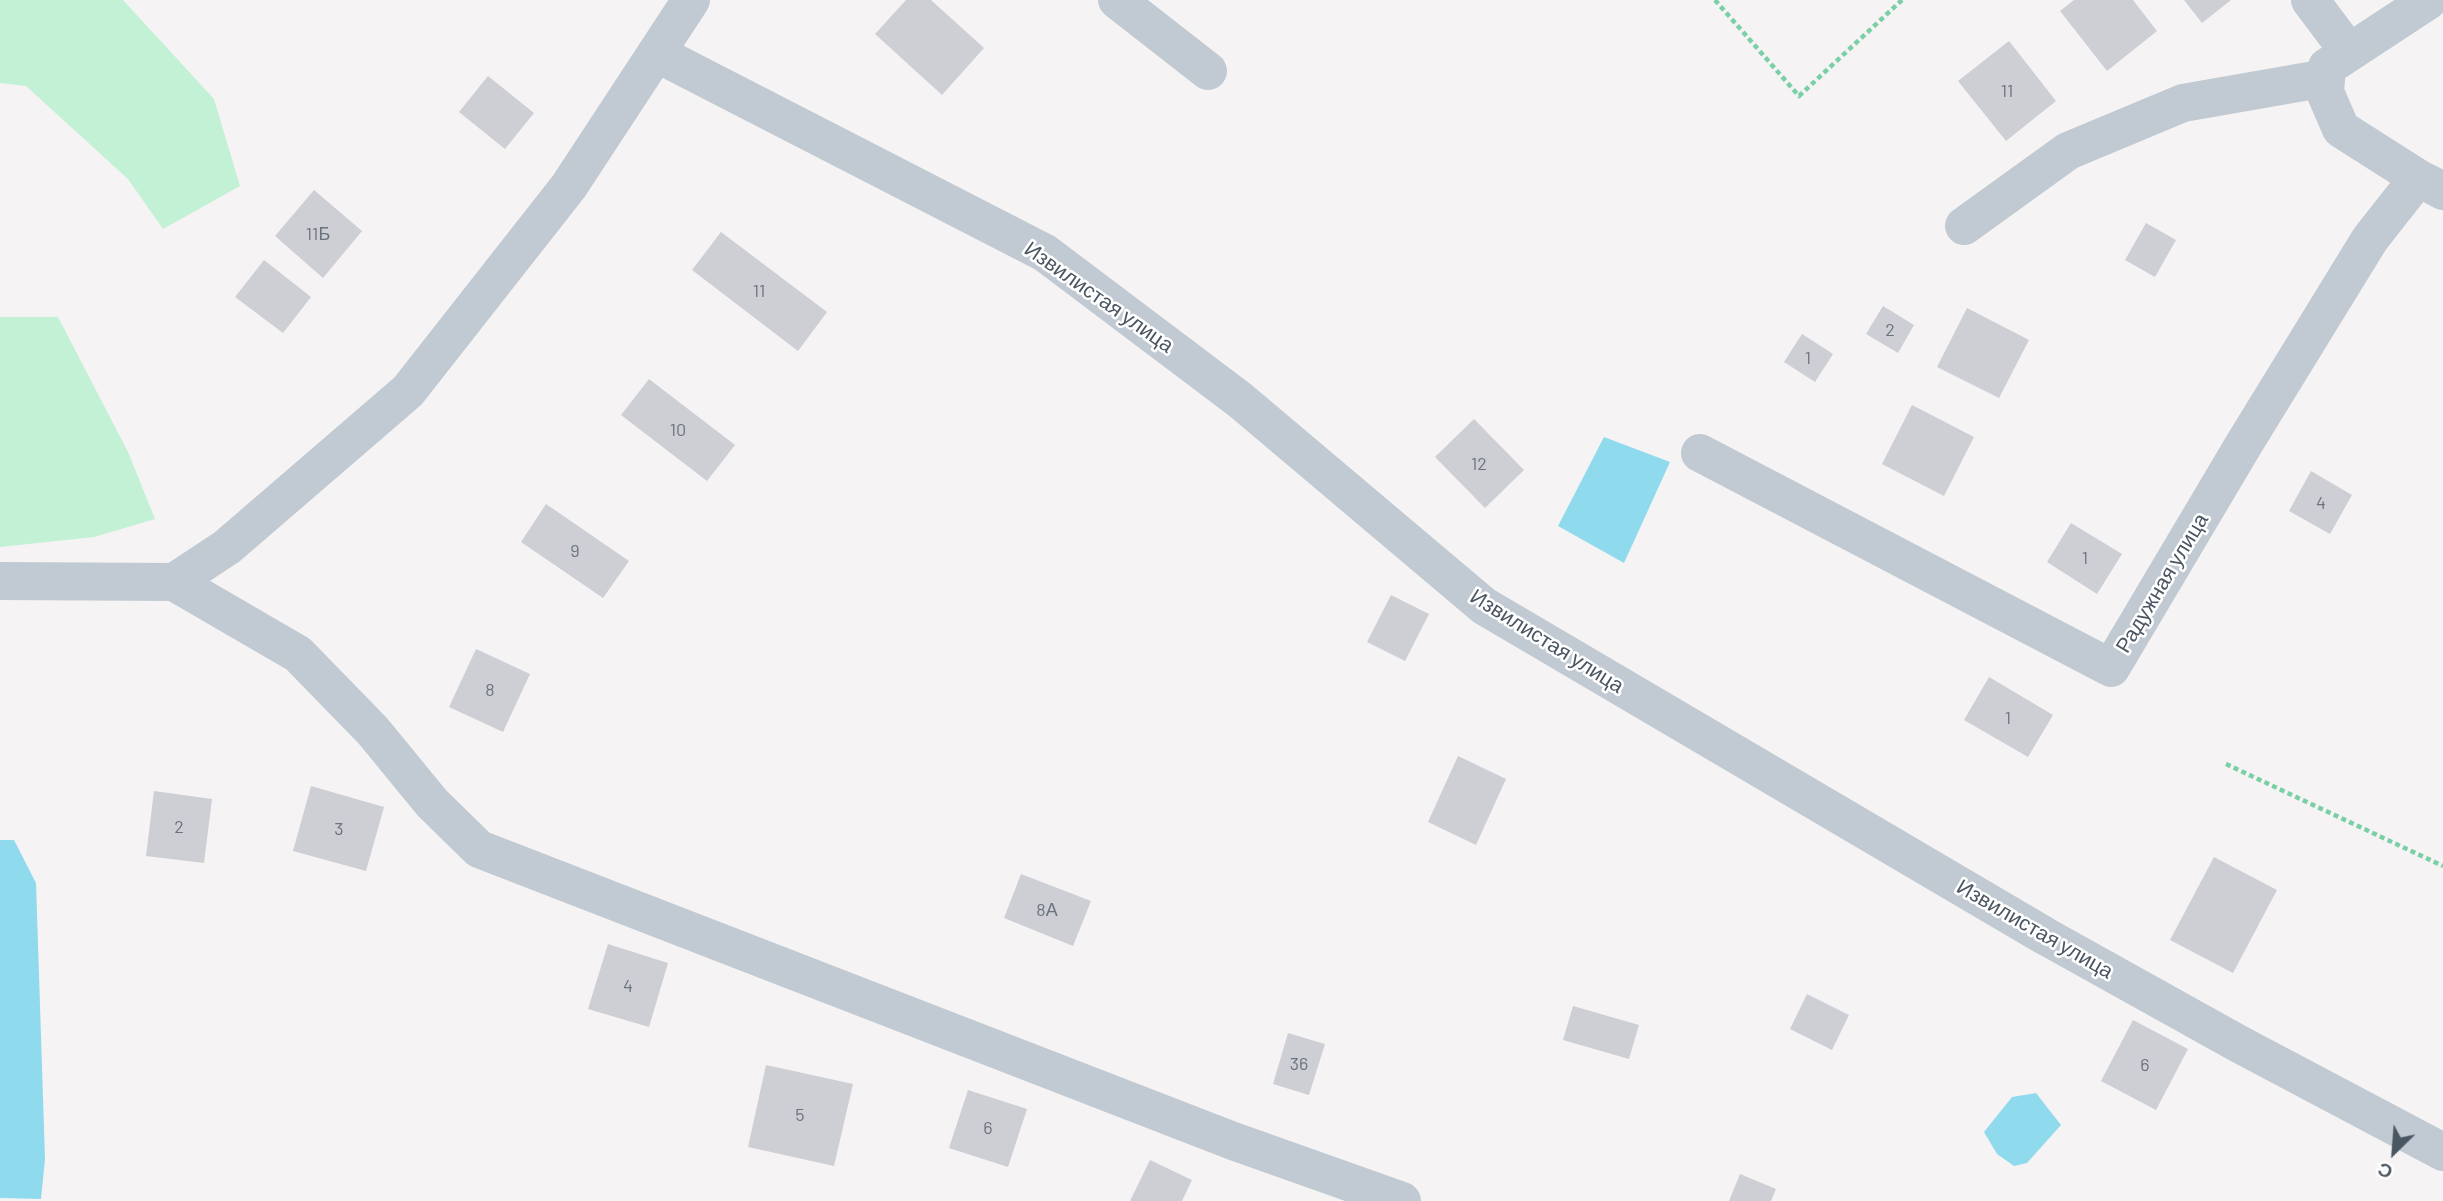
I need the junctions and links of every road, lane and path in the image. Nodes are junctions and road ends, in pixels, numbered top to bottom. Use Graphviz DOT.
graph roads {
  1 [pos="691,0"];
  2 [pos="1117,0"];
  3 [pos="1715,0"];
  4 [pos="1902,0"];
  5 [pos="2310,0"];
  6 [pos="2429,0"];
  7 [pos="656,53"];
  8 [pos="2338,65"];
  9 [pos="1208,71"];
  10 [pos="2430,184"];
  11 [pos="1964,226"];
  12 [pos="1700,453"];
  13 [pos="0,581"];
  14 [pos="174,582"];
  15 [pos="2226,764"];
  16 [pos="2443,866"];
  17 [pos="2443,1152"];
  18 [pos="1402,1201"];
  1 -- 7 [label="street"];
  2 -- 9 [label="street"];
  3 -- 4 [label="path"];
  5 -- 8 [label="street"];
  6 -- 8 [label="street"];
  7 -- 14 [label="street"];
  7 -- 17 [label="street, Извилистая улица"];
  8 -- 10 [label="street"];
  8 -- 11 [label="street"];
  10 -- 12 [label="street, Радужная улица"];
  13 -- 14 [label="street"];
  14 -- 18 [label="street"];
  15 -- 16 [label="path"];
}
